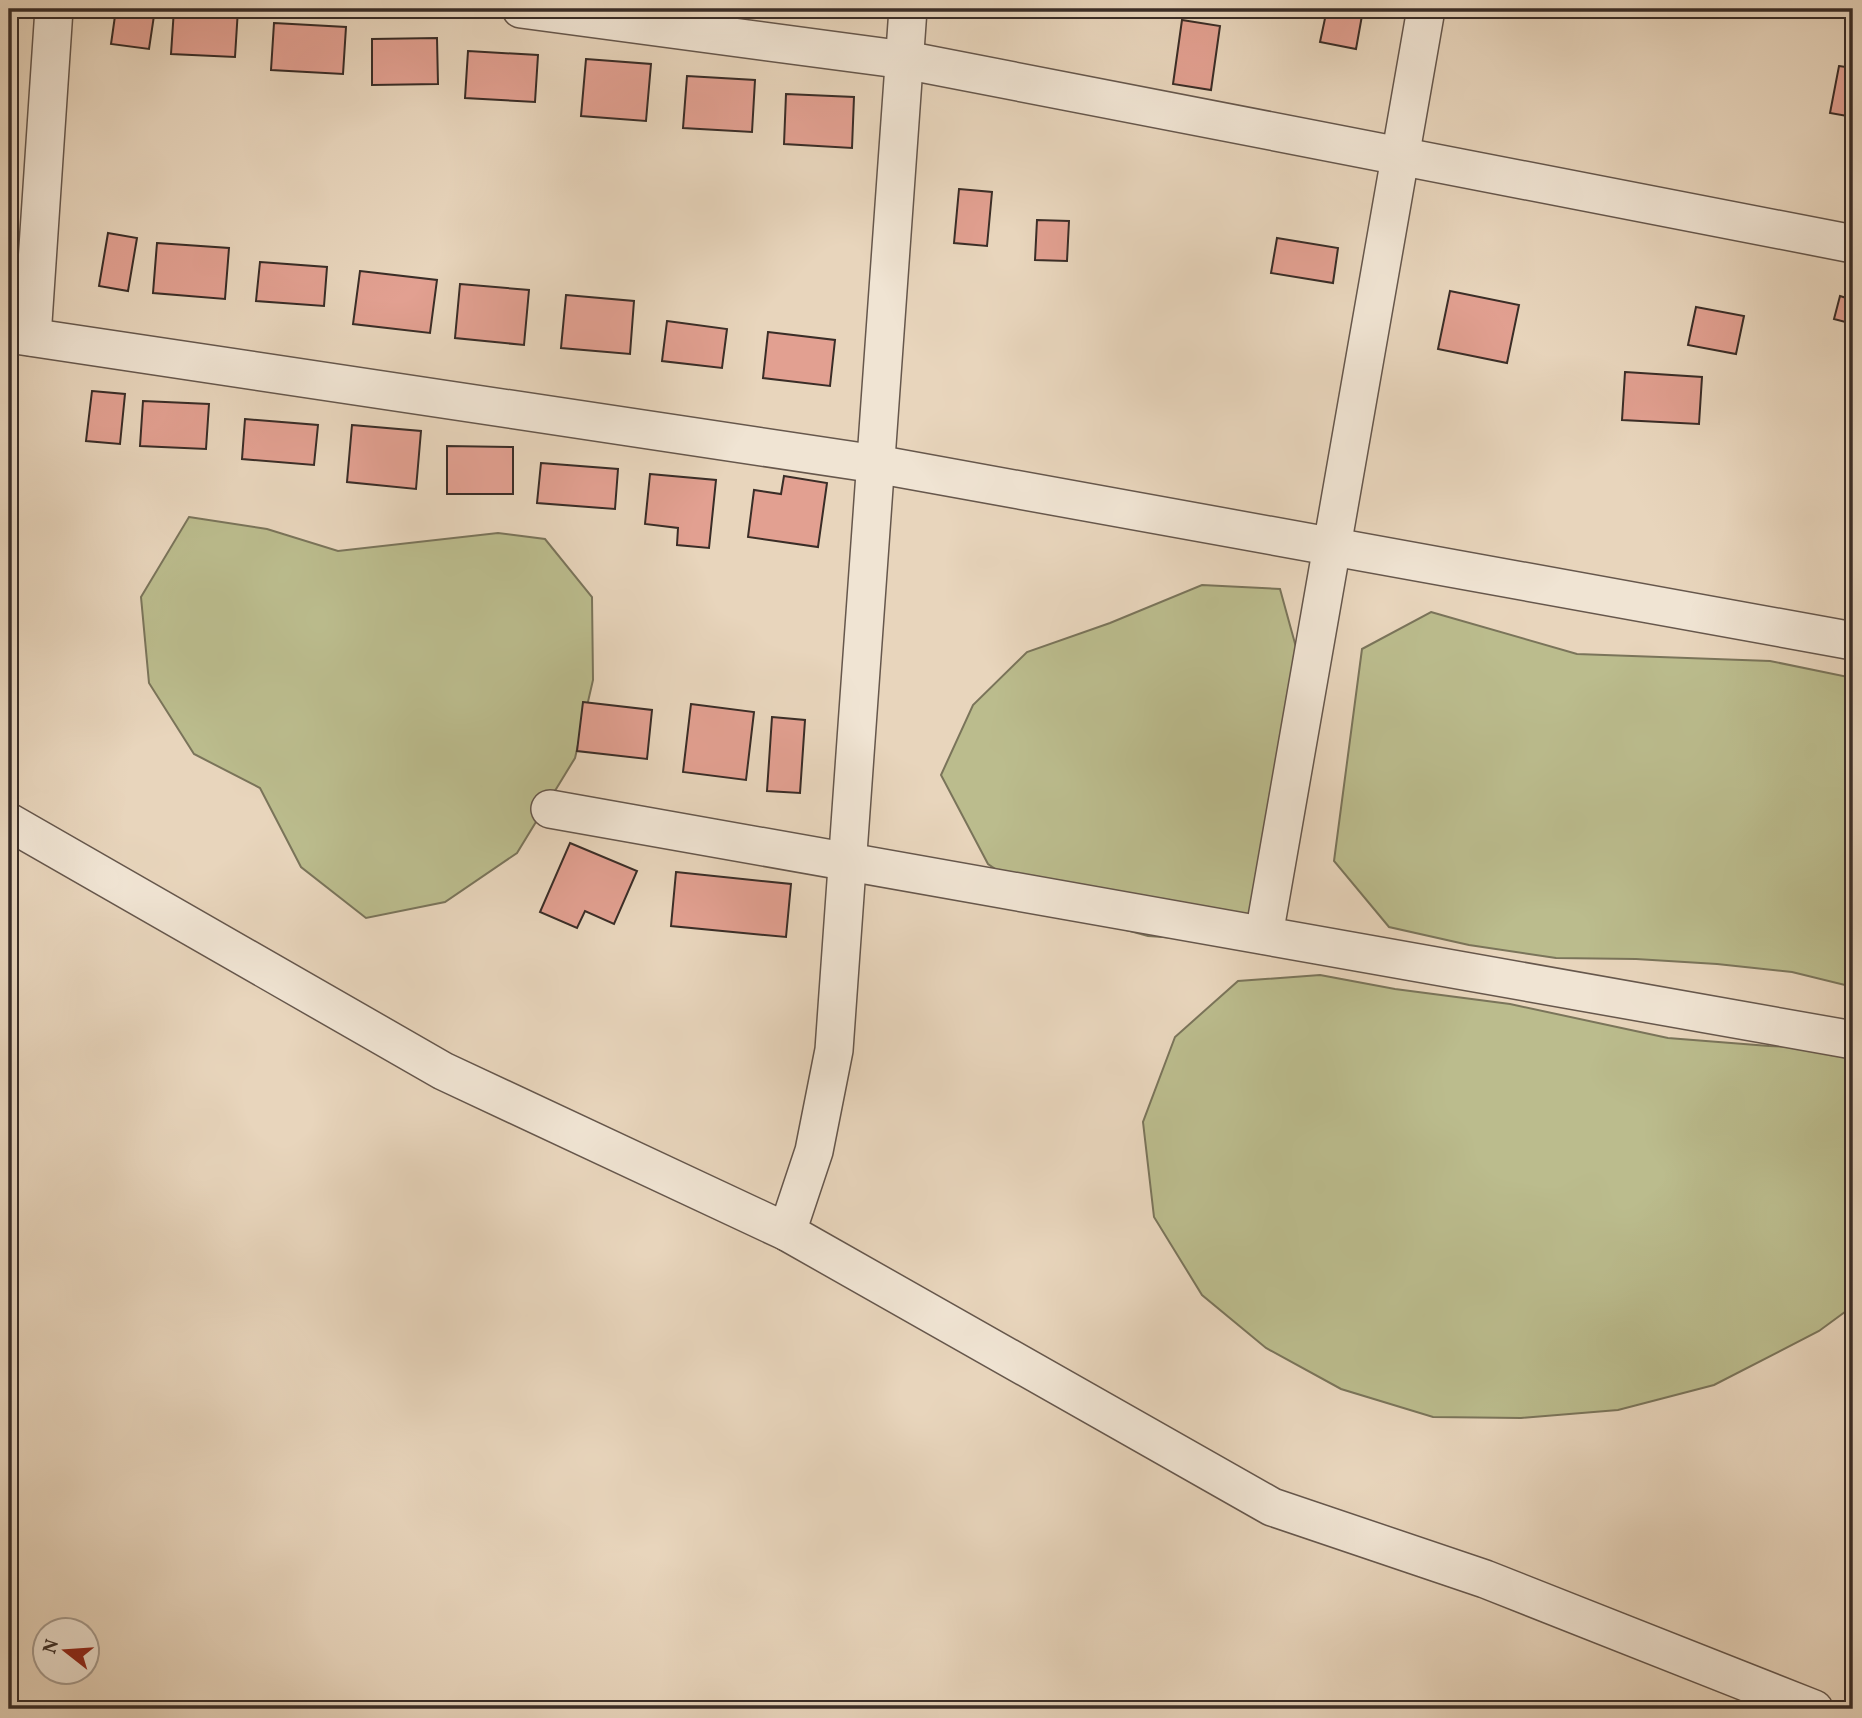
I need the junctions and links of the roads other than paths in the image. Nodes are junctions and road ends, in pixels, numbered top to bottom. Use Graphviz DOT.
graph roads {
  1 [pos="54,9"];
  2 [pos="521,9"];
  3 [pos="908,9"];
  4 [pos="1426,9"];
  5 [pos="905,61"];
  6 [pos="1400,156"];
  7 [pos="1853,244"];
  8 [pos="20,336"];
  9 [pos="876,464"];
  10 [pos="1332,547"];
  11 [pos="1853,641"];
  12 [pos="550,808"];
  13 [pos="9,822"];
  14 [pos="847,861"];
  15 [pos="1264,935"];
  16 [pos="1853,1040"];
  17 [pos="787,1232"];
  18 [pos="1814,1709"];
  1 -- 8 [label="street"];
  2 -- 5 [label="street"];
  3 -- 5 [label="street"];
  4 -- 6 [label="street"];
  5 -- 6 [label="street"];
  5 -- 9 [label="street"];
  6 -- 7 [label="street"];
  6 -- 10 [label="street"];
  8 -- 9 [label="street"];
  9 -- 10 [label="street"];
  9 -- 14 [label="street"];
  10 -- 11 [label="street"];
  10 -- 15 [label="street"];
  12 -- 14 [label="street"];
  13 -- 17 [label="street"];
  14 -- 15 [label="street"];
  14 -- 17 [label="street"];
  15 -- 16 [label="street"];
  17 -- 18 [label="street"];
}
